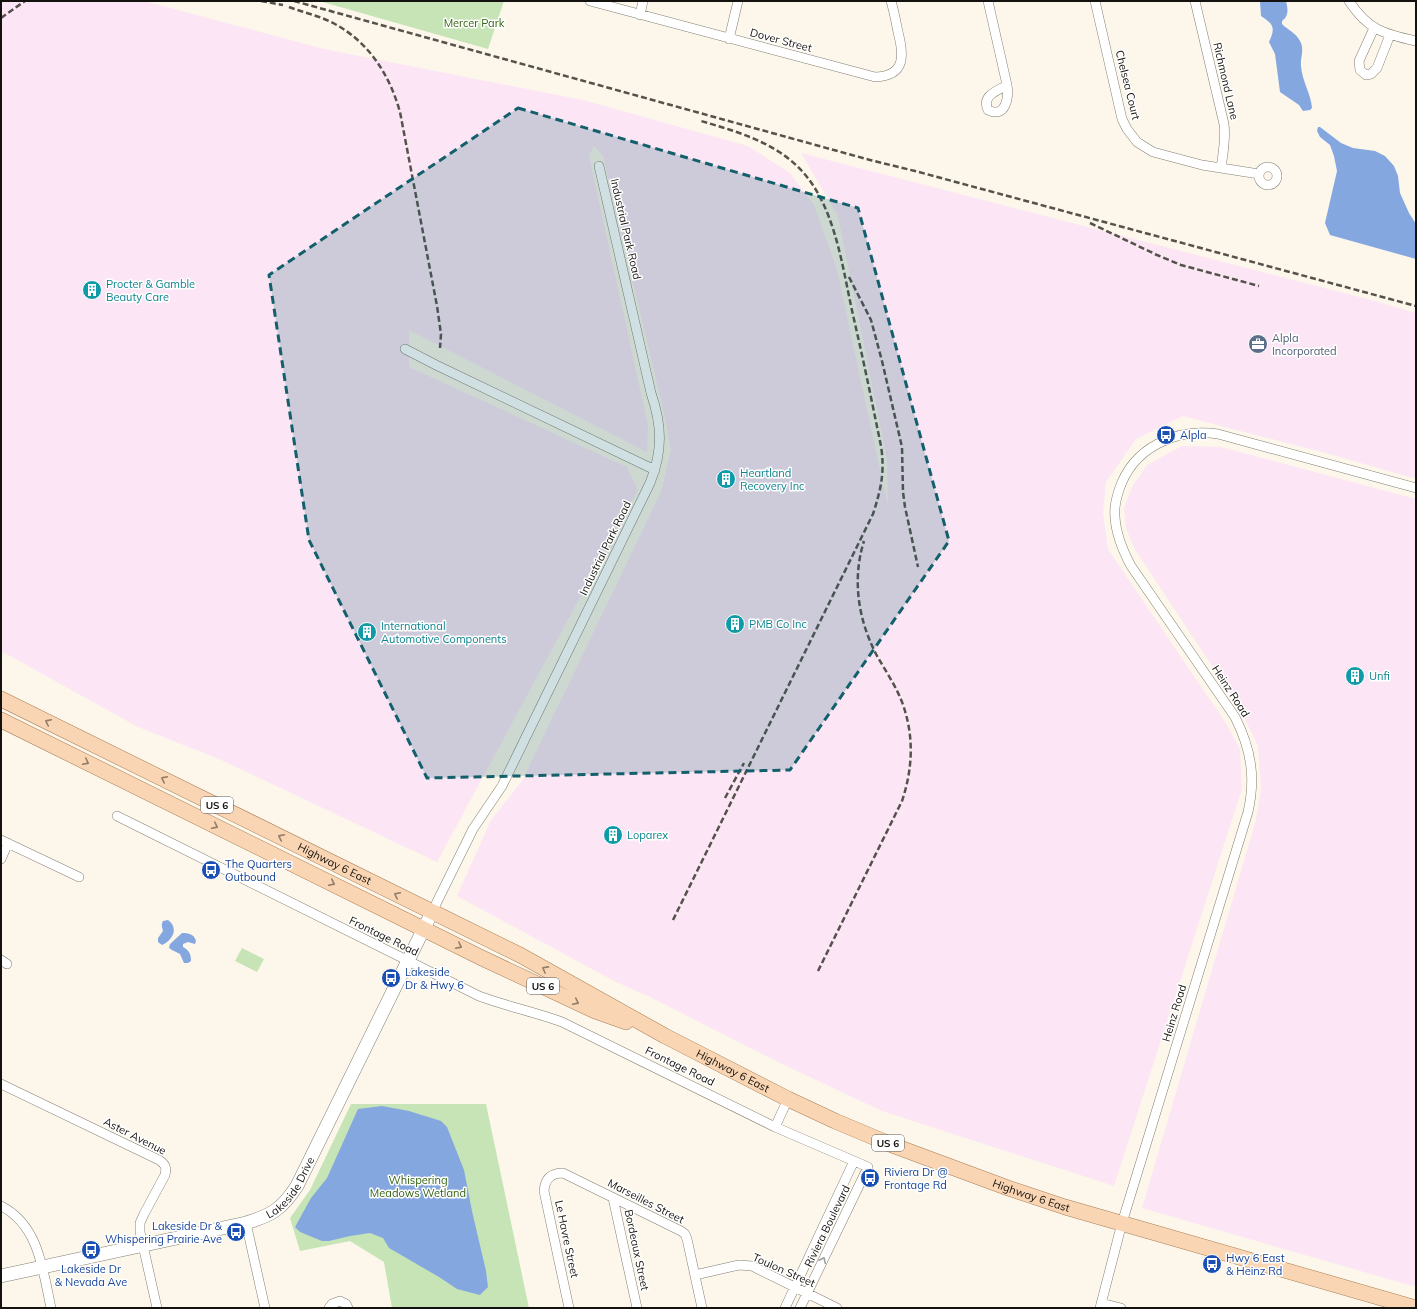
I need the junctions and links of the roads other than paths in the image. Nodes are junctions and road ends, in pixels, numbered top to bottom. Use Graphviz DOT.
graph roads {
  1 [pos="590,1"];
  2 [pos="643,1"];
  3 [pos="738,1"];
  4 [pos="891,1"];
  5 [pos="988,1"];
  6 [pos="1095,1"];
  7 [pos="1195,1"];
  8 [pos="1349,1"];
  9 [pos="640,15"];
  10 [pos="1374,28"];
  11 [pos="1390,35"];
  12 [pos="729,39"];
  13 [pos="1416,41"];
  14 [pos="1008,85"];
  15 [pos="599,166"];
  16 [pos="1220,168"];
  17 [pos="1259,174"];
  18 [pos="404,349"];
  19 [pos="655,470"];
  20 [pos="1416,488"];
  21 [pos="1,699"];
  22 [pos="1,720"];
  23 [pos="117,816"];
  24 [pos="5,841"];
  25 [pos="1,859"];
  26 [pos="79,877"];
  27 [pos="432,912"];
  28 [pos="424,928"];
  29 [pos="407,961"];
  30 [pos="665,1036"];
  31 [pos="1,1084"];
  32 [pos="788,1099"];
  33 [pos="775,1127"];
  34 [pos="854,1161"];
  35 [pos="550,1176"];
  36 [pos="613,1198"];
  37 [pos="1,1206"];
  38 [pos="246,1223"];
  39 [pos="1122,1223"];
  40 [pos="144,1246"];
  41 [pos="42,1267"];
  42 [pos="695,1275"];
  43 [pos="1,1276"];
  44 [pos="794,1288"];
  45 [pos="807,1294"];
  46 [pos="1100,1306"];
  47 [pos="51,1308"];
  48 [pos="157,1308"];
  49 [pos="265,1308"];
  50 [pos="329,1308"];
  51 [pos="348,1308"];
  52 [pos="569,1308"];
  53 [pos="637,1308"];
  54 [pos="702,1308"];
  55 [pos="785,1308"];
  56 [pos="800,1308"];
  57 [pos="837,1308"];
  58 [pos="1121,1308"];
  59 [pos="1416,1308"];
  1 -- 9 [label="street, Dover Street"];
  2 -- 9 [label="street"];
  3 -- 12 [label="street"];
  4 -- 12 [label="street, Dover Street"];
  5 -- 14 [label="street"];
  6 -- 16 [label="street, Chelsea Court"];
  7 -- 16 [label="street, Richmond Lane"];
  8 -- 10 [label="street"];
  9 -- 12 [label="street, Dover Street"];
  10 -- 11 [label="street"];
  10 -- 11 [label="street"];
  11 -- 13 [label="street"];
  15 -- 19 [label="street, Industrial Park Road"];
  16 -- 17 [label="street, Chelsea Court"];
  18 -- 19 [label="street"];
  19 -- 27 [label="street, Industrial Park Road"];
  20 -- 39 [label="street, Heinz Road"];
  27 -- 21 [label="main road, Highway 6 East / US 6, one-way"];
  22 -- 28 [label="main road, Highway 6 East / US 6, one-way"];
  23 -- 29 [label="street, Frontage Road"];
  24 -- 25 [label="street"];
  24 -- 26 [label="street"];
  27 -- 28 [label="street, Lakeside Drive"];
  30 -- 27 [label="main road, Highway 6 East / US 6, one-way"];
  28 -- 29 [label="street, Lakeside Drive"];
  28 -- 30 [label="main road, Highway 6 East / US 6, one-way"];
  29 -- 33 [label="street, Frontage Road"];
  29 -- 38 [label="street, Lakeside Drive"];
  30 -- 32 [label="main road, Highway 6 East / US 6"];
  31 -- 40 [label="street, Aster Avenue"];
  32 -- 33 [label="street"];
  32 -- 39 [label="main road, Highway 6 East / US 6"];
  33 -- 34 [label="street, Riviera Boulevard"];
  34 -- 44 [label="street, Riviera Boulevard"];
  45 -- 34 [label="street, Riviera Boulevard, one-way"];
  35 -- 36 [label="street, Marseilles Street"];
  35 -- 52 [label="street, Le Havre Street"];
  36 -- 42 [label="street, Marseilles Street"];
  36 -- 53 [label="street, Bordeaux Street"];
  37 -- 41 [label="street"];
  38 -- 40 [label="street, Lakeside Drive"];
  38 -- 49 [label="street"];
  39 -- 46 [label="street, Heinz Road"];
  39 -- 59 [label="main road, Highway 6 East / US 6"];
  40 -- 41 [label="street, Lakeside Drive"];
  40 -- 48 [label="street, Aster Avenue"];
  41 -- 43 [label="street, Lakeside Drive"];
  41 -- 47 [label="street"];
  42 -- 44 [label="street, Toulon Street"];
  42 -- 54 [label="street, Marseilles Street"];
  44 -- 45 [label="street, Toulon Street"];
  44 -- 55 [label="street, Riviera Boulevard"];
  45 -- 56 [label="street, Riviera Boulevard"];
  45 -- 57 [label="street, Toulon Street"];
  46 -- 58 [label="street"];
  50 -- 51 [label="street"];
}
